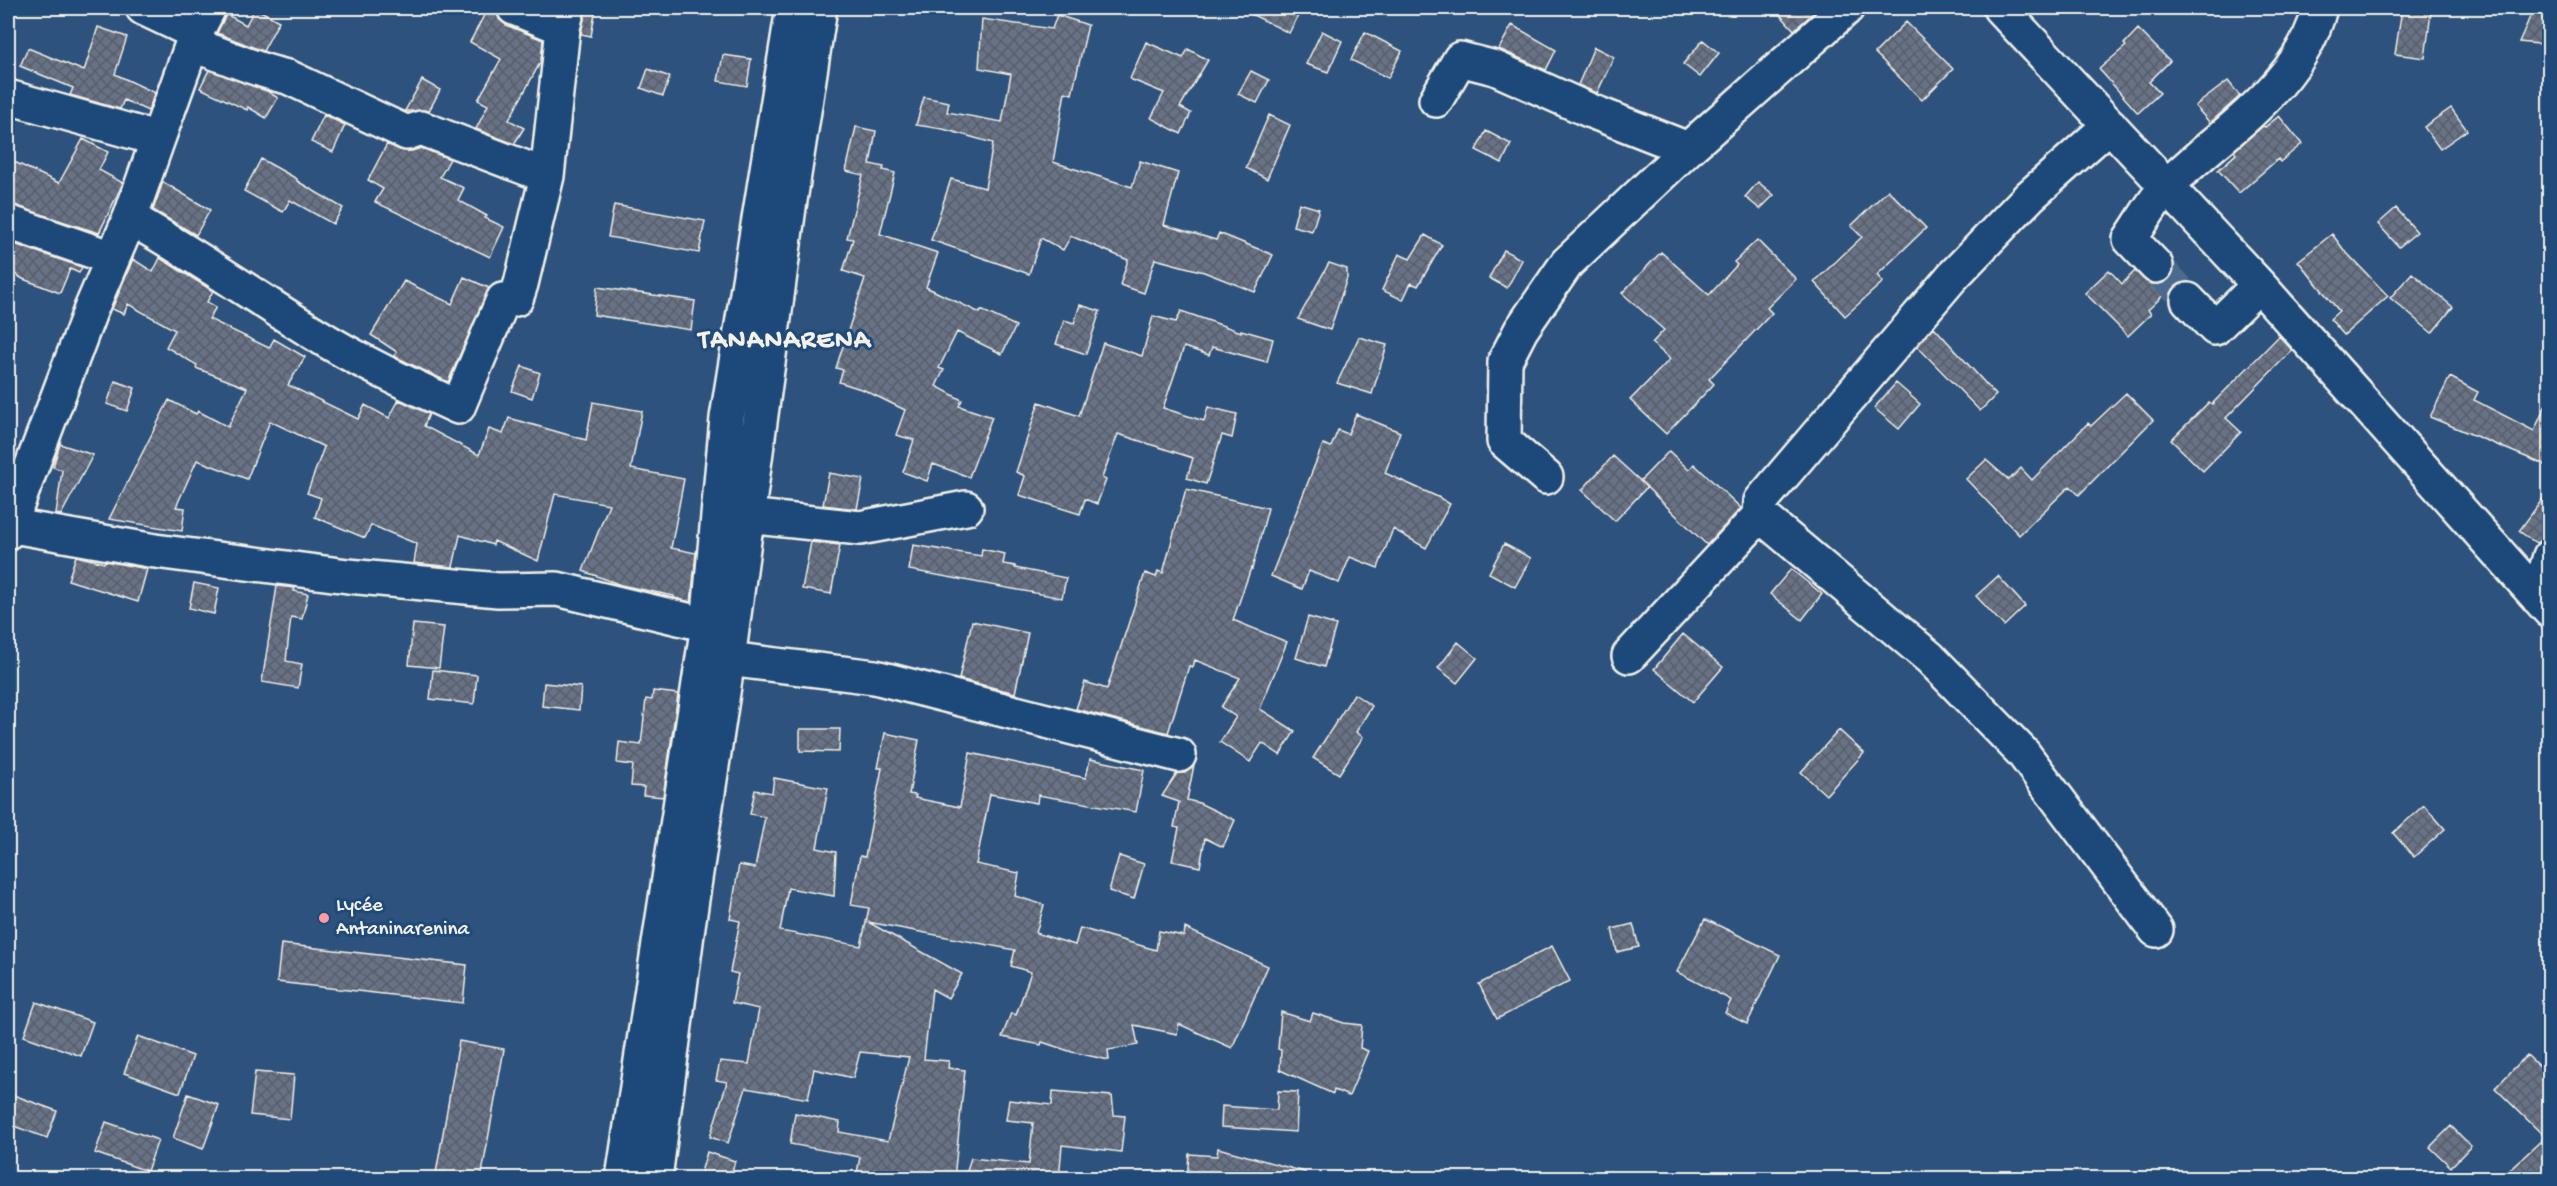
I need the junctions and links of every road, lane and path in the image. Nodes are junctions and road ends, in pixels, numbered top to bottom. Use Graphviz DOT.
graph roads {
  1 [pos="143,8"];
  2 [pos="514,8"];
  3 [pos="793,8"];
  4 [pos="820,8"];
  5 [pos="1847,8"];
  6 [pos="2000,8"];
  7 [pos="2320,8"];
  8 [pos="565,18"];
  9 [pos="199,28"];
  10 [pos="8,97"];
  11 [pos="1436,100"];
  12 [pos="2110,125"];
  13 [pos="158,139"];
  14 [pos="1688,148"];
  15 [pos="547,176"];
  16 [pos="2166,188"];
  17 [pos="776,204"];
  18 [pos="130,218"];
  19 [pos="8,222"];
  20 [pos="112,258"];
  21 [pos="2156,267"];
  22 [pos="2259,285"];
  23 [pos="2188,300"];
  24 [pos="727,418"];
  25 [pos="760,425"];
  26 [pos="1546,477"];
  27 [pos="966,508"];
  28 [pos="1760,515"];
  29 [pos="747,516"];
  30 [pos="10,529"];
  31 [pos="2550,556"];
  32 [pos="2544,604"];
  33 [pos="714,645"];
  34 [pos="1629,656"];
  35 [pos="1179,756"];
  36 [pos="676,923"];
  37 [pos="2156,930"];
  38 [pos="623,1179"];
  39 [pos="655,1179"];
  1 -- 9 [label="street"];
  2 -- 8 [label="street"];
  3 -- 17 [label="street"];
  4 -- 17 [label="street"];
  5 -- 14 [label="street"];
  6 -- 12 [label="street"];
  7 -- 16 [label="street"];
  8 -- 15 [label="street"];
  9 -- 13 [label="street"];
  9 -- 15 [label="street"];
  10 -- 13 [label="street"];
  11 -- 14 [label="street"];
  12 -- 16 [label="street"];
  12 -- 28 [label="street"];
  13 -- 18 [label="street"];
  14 -- 26 [label="street"];
  15 -- 18 [label="street"];
  16 -- 21 [label="street"];
  16 -- 22 [label="street"];
  17 -- 24 [label="street"];
  17 -- 25 [label="street"];
  18 -- 20 [label="street"];
  19 -- 20 [label="street"];
  20 -- 30 [label="street"];
  22 -- 23 [label="street"];
  22 -- 32 [label="street"];
  24 -- 25 [label="street"];
  24 -- 33 [label="street"];
  25 -- 29 [label="street"];
  27 -- 29 [label="street"];
  28 -- 34 [label="street"];
  28 -- 37 [label="street"];
  29 -- 33 [label="street"];
  30 -- 33 [label="street"];
  31 -- 32 [label="street"];
  33 -- 35 [label="street"];
  33 -- 36 [label="street"];
  36 -- 38 [label="street"];
  36 -- 39 [label="street"];
}
